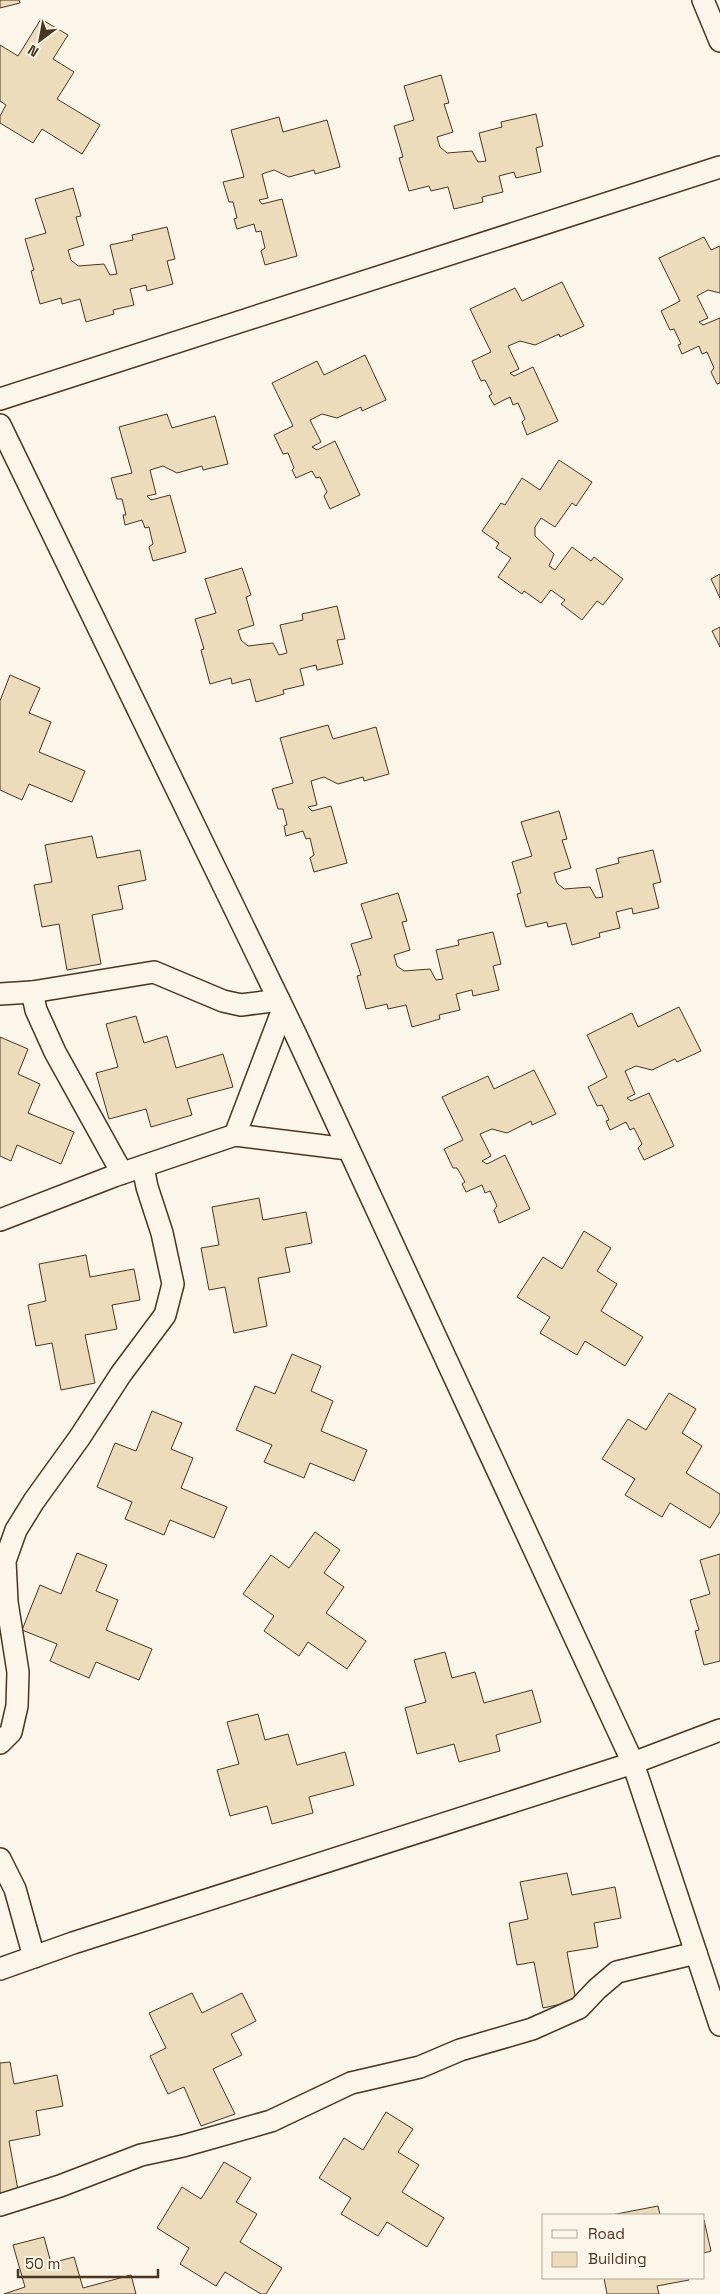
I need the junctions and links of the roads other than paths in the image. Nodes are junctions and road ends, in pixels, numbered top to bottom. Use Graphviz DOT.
graph roads {
  1 [pos="704,0"];
  2 [pos="720,41"];
  3 [pos="720,167"];
  4 [pos="0,399"];
  5 [pos="0,425"];
  6 [pos="32,992"];
  7 [pos="0,994"];
  8 [pos="281,1005"];
  9 [pos="236,1135"];
  10 [pos="348,1149"];
  11 [pos="132,1170"];
  12 [pos="0,1220"];
  13 [pos="720,1730"];
  14 [pos="0,1743"];
  15 [pos="633,1763"];
  16 [pos="0,1859"];
  17 [pos="696,1953"];
  18 [pos="34,1957"];
  19 [pos="0,1969"];
  20 [pos="720,2025"];
  21 [pos="0,2205"];
  1 -- 2 [label="street"];
  3 -- 4 [label="street"];
  5 -- 8 [label="street"];
  6 -- 7 [label="street"];
  6 -- 8 [label="street"];
  6 -- 11 [label="street"];
  8 -- 9 [label="street"];
  8 -- 10 [label="street"];
  9 -- 10 [label="street"];
  9 -- 11 [label="street"];
  10 -- 15 [label="street"];
  11 -- 12 [label="street"];
  11 -- 14 [label="street"];
  13 -- 15 [label="street"];
  15 -- 17 [label="street"];
  15 -- 18 [label="street"];
  16 -- 18 [label="street"];
  17 -- 20 [label="street"];
  17 -- 21 [label="street"];
  18 -- 19 [label="street"];
}
